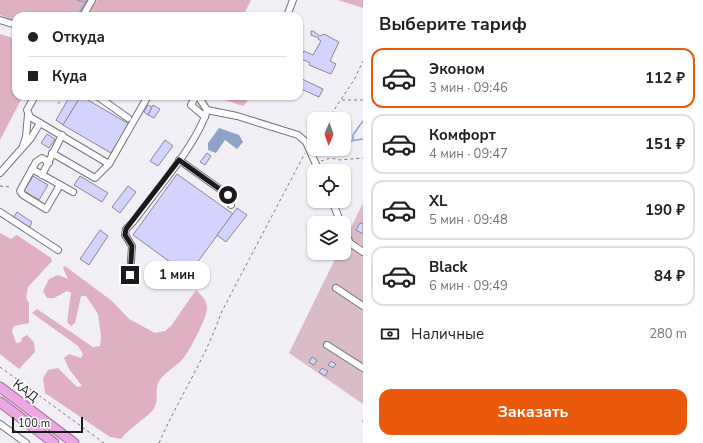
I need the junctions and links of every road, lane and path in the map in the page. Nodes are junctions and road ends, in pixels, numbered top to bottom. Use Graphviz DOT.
graph roads {
  1 [pos="92,0"];
  2 [pos="293,0"];
  3 [pos="85,12"];
  4 [pos="288,12"];
  5 [pos="0,20"];
  6 [pos="12,24"];
  7 [pos="363,61"];
  8 [pos="33,100"];
  9 [pos="61,100"];
  10 [pos="103,100"];
  11 [pos="146,100"];
  12 [pos="194,100"];
  13 [pos="199,100"];
  14 [pos="341,100"];
  15 [pos="363,100"];
  16 [pos="58,104"];
  17 [pos="333,112"];
  18 [pos="206,113"];
  19 [pos="28,114"];
  20 [pos="128,118"];
  21 [pos="40,123"];
  22 [pos="62,135"];
  23 [pos="307,146"];
  24 [pos="22,147"];
  25 [pos="307,149"];
  26 [pos="52,153"];
  27 [pos="312,156"];
  28 [pos="363,158"];
  29 [pos="179,160"];
  30 [pos="49,163"];
  31 [pos="316,163"];
  32 [pos="109,164"];
  33 [pos="32,169"];
  34 [pos="0,173"];
  35 [pos="42,175"];
  36 [pos="60,185"];
  37 [pos="0,186"];
  38 [pos="11,188"];
  39 [pos="73,192"];
  40 [pos="231,205"];
  41 [pos="0,212"];
  42 [pos="351,244"];
  43 [pos="58,250"];
  44 [pos="363,252"];
  45 [pos="130,275"];
  46 [pos="336,288"];
  47 [pos="363,306"];
  48 [pos="327,345"];
  49 [pos="0,367"];
  50 [pos="363,368"];
  51 [pos="0,387"];
  52 [pos="0,402"];
  53 [pos="0,424"];
  54 [pos="26,443"];
  55 [pos="54,443"];
  56 [pos="74,443"];
  57 [pos="104,443"];
  58 [pos="159,443"];
  1 -- 3 [label="street"];
  2 -- 4 [label="street"];
  5 -- 6 [label="street"];
  7 -- 14 [label="path"];
  8 -- 19 [label="street"];
  9 -- 16 [label="path"];
  10 -- 20 [label="street"];
  11 -- 32 [label="street"];
  12 -- 18 [label="street"];
  13 -- 18 [label="street"];
  14 -- 15 [label="path"];
  14 -- 17 [label="path"];
  18 -- 23 [label="street"];
  18 -- 29 [label="street"];
  19 -- 21 [label="street"];
  19 -- 24 [label="street"];
  21 -- 22 [label="street"];
  21 -- 24 [label="street"];
  22 -- 26 [label="street"];
  22 -- 32 [label="street"];
  24 -- 34 [label="street"];
  25 -- 58 [label="path"];
  26 -- 30 [label="street"];
  26 -- 32 [label="street"];
  27 -- 31 [label="street"];
  28 -- 31 [label="path"];
  29 -- 40 [label="street"];
  29 -- 45 [label="street"];
  30 -- 33 [label="street"];
  30 -- 35 [label="street"];
  33 -- 35 [label="street"];
  33 -- 36 [label="street"];
  35 -- 36 [label="street"];
  36 -- 39 [label="street"];
  37 -- 38 [label="path"];
  41 -- 43 [label="street"];
  42 -- 44 [label="street"];
  46 -- 47 [label="street"];
  48 -- 50 [label="street"];
  49 -- 57 [label="path"];
  51 -- 56 [label="highway, КАД"];
  52 -- 55 [label="highway, КАД"];
  53 -- 54 [label="street"];
}
